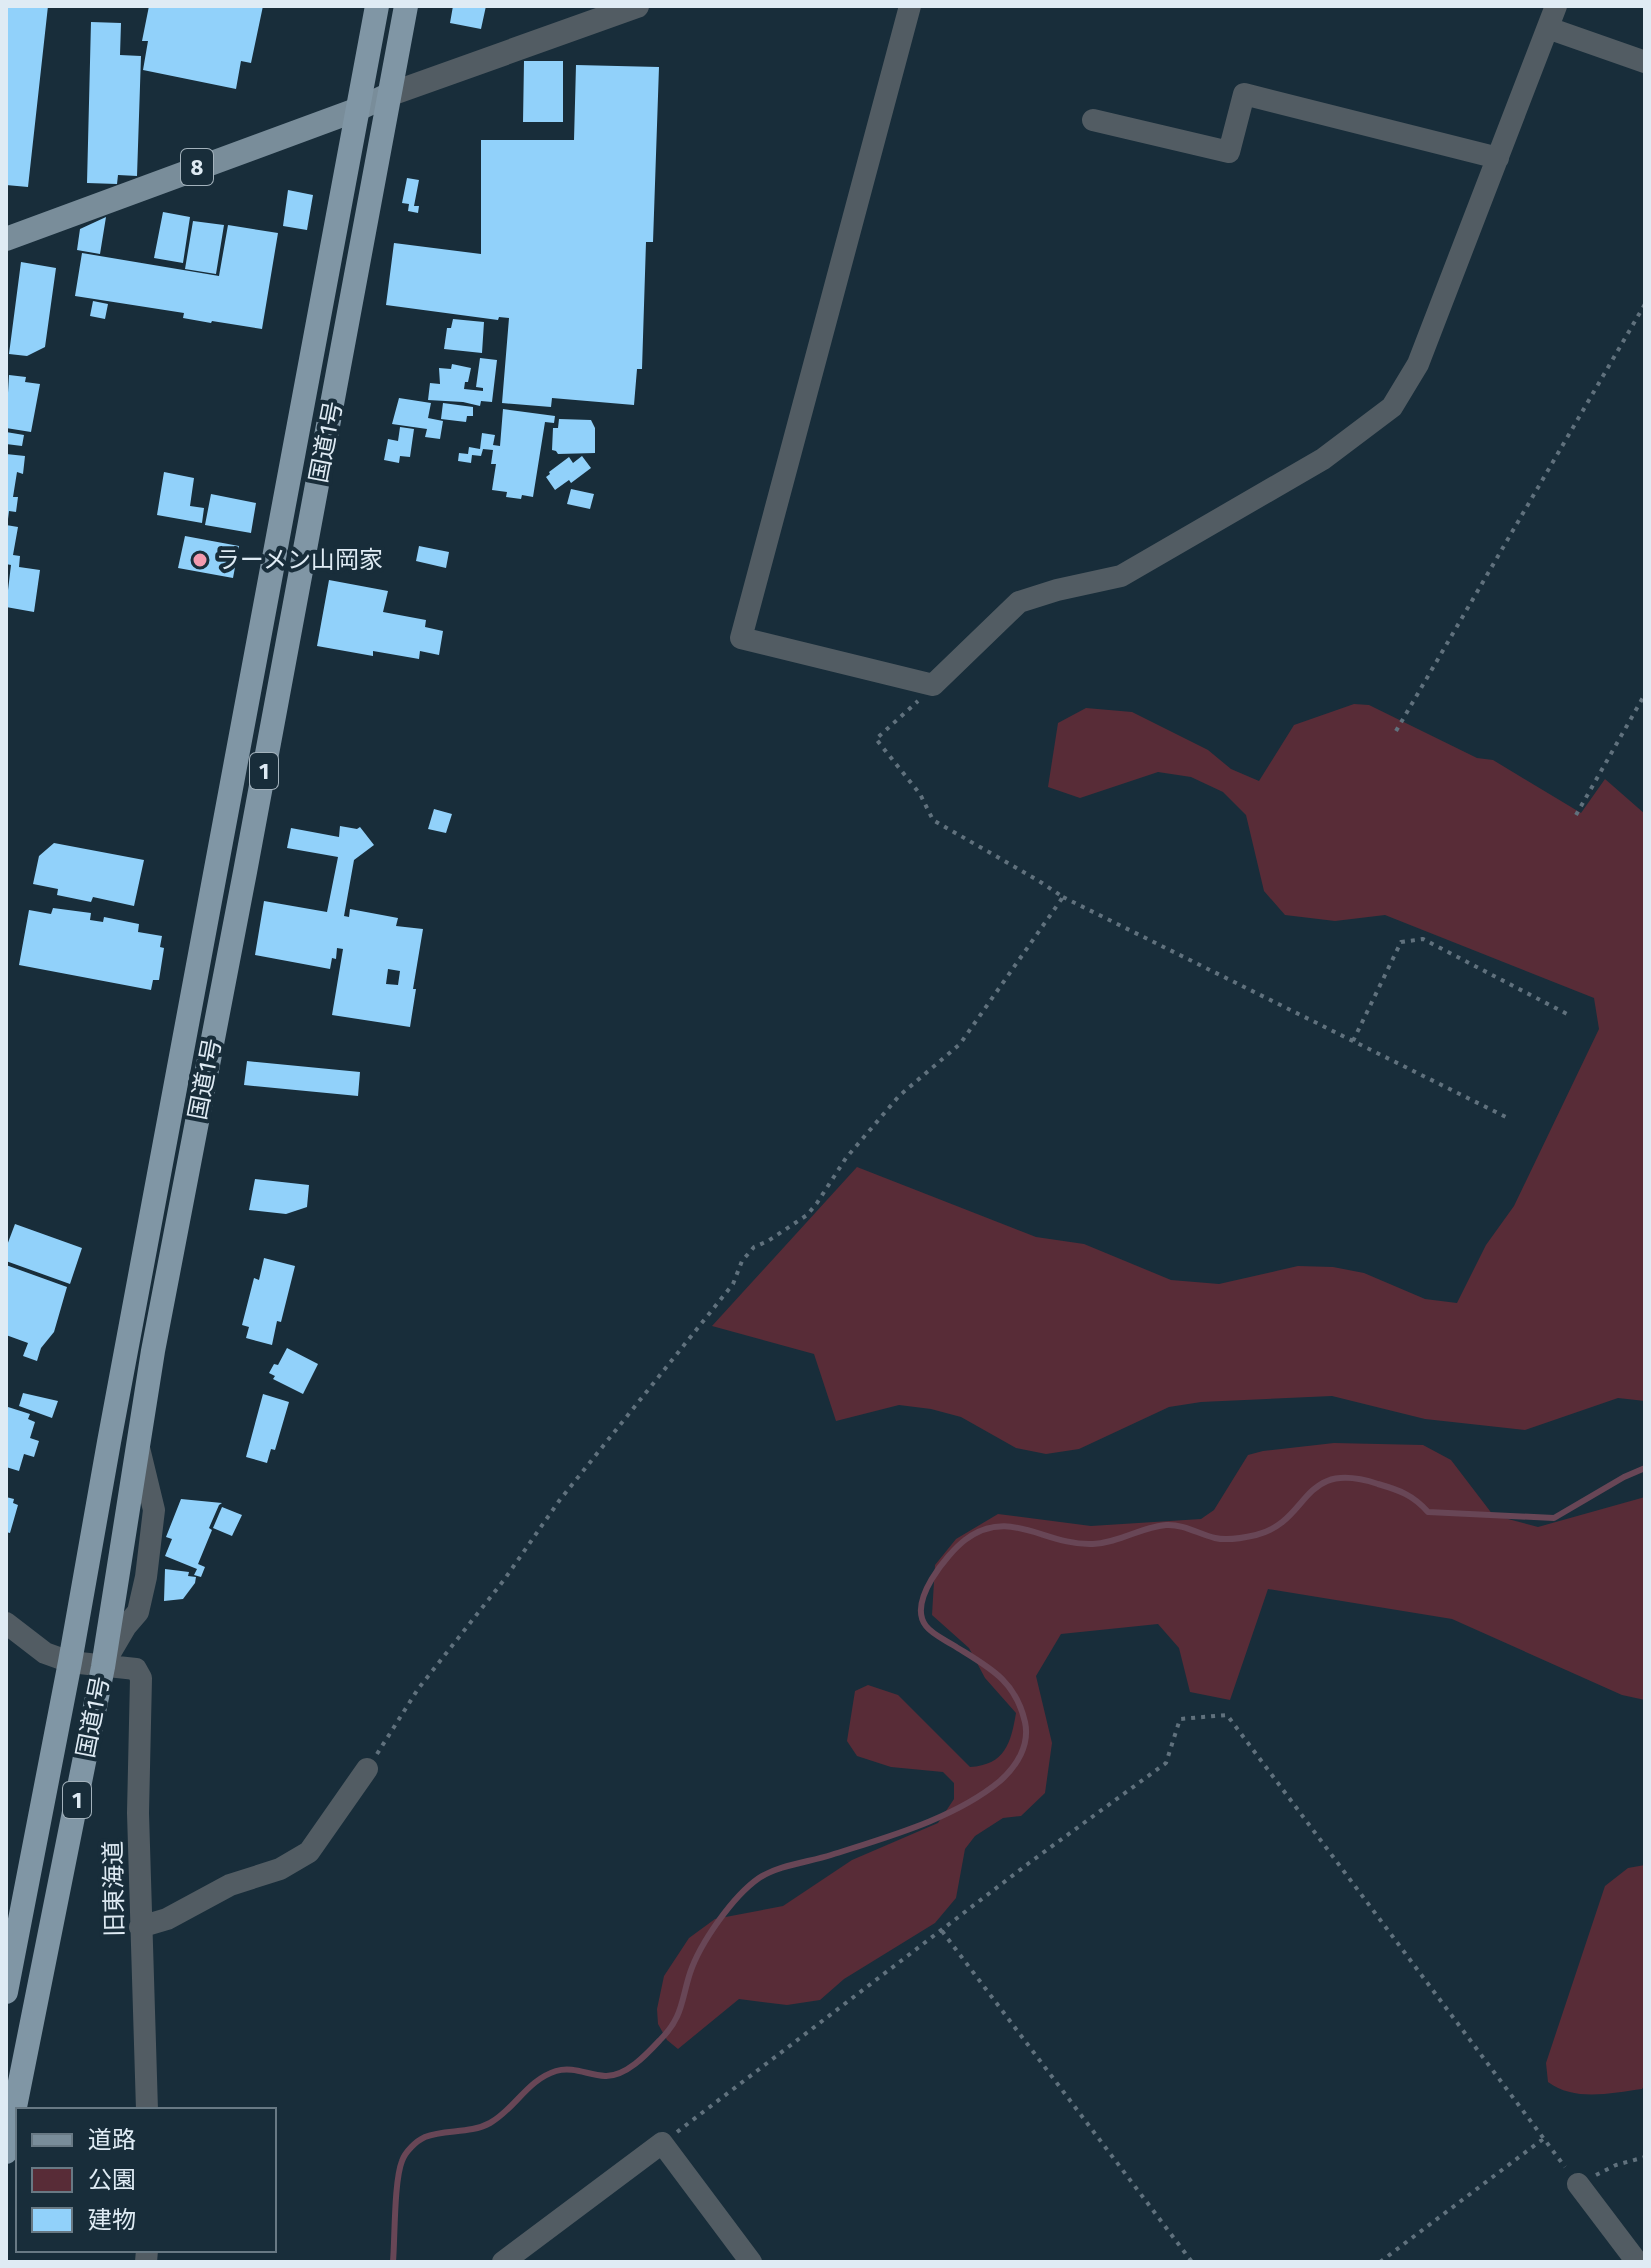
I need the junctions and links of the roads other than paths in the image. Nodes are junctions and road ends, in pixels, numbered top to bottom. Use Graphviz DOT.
graph roads {
  1 [pos="377,6"];
  2 [pos="406,6"];
  3 [pos="637,6"];
  4 [pos="910,6"];
  5 [pos="1556,6"];
  6 [pos="1548,28"];
  7 [pos="1645,62"];
  8 [pos="388,95"];
  9 [pos="356,110"];
  10 [pos="1093,120"];
  11 [pos="1498,158"];
  12 [pos="6,239"];
  13 [pos="290,472"];
  14 [pos="319,476"];
  15 [pos="217,868"];
  16 [pos="245,872"];
  17 [pos="198,969"];
  18 [pos="226,972"];
  19 [pos="139,1446"];
  20 [pos="6,1623"];
  21 [pos="70,1662"];
  22 [pos="103,1667"];
  23 [pos="367,1769"];
  24 [pos="140,1927"];
  25 [pos="6,1992"];
  26 [pos="147,2108"];
  27 [pos="6,2152"];
  28 [pos="1578,2184"];
  29 [pos="503,2262"];
  30 [pos="751,2262"];
  31 [pos="1637,2262"];
  1 -- 9 [label="highway, 国道1号 / 1"];
  2 -- 8 [label="highway, 国道1号 / 1"];
  3 -- 8 [label="street"];
  4 -- 11 [label="street"];
  5 -- 6 [label="street"];
  6 -- 7 [label="street"];
  6 -- 11 [label="street"];
  8 -- 9 [label="main road, 8"];
  8 -- 14 [label="highway, 国道1号 / 1"];
  9 -- 12 [label="main road, 8"];
  9 -- 13 [label="highway, 国道1号 / 1"];
  10 -- 11 [label="street"];
  13 -- 14 [label="highway"];
  13 -- 15 [label="highway, 国道1号 / 1"];
  14 -- 16 [label="highway, 国道1号 / 1"];
  15 -- 16 [label="highway"];
  15 -- 17 [label="highway, 国道1号 / 1"];
  16 -- 18 [label="highway, 国道1号 / 1"];
  17 -- 18 [label="highway"];
  17 -- 21 [label="highway, 国道1号 / 1"];
  18 -- 19 [label="highway, 国道1号 / 1"];
  19 -- 22 [label="highway, 国道1号 / 1"];
  19 -- 22 [label="street"];
  20 -- 21 [label="street"];
  21 -- 22 [label="street"];
  21 -- 25 [label="highway, 国道1号 / 1"];
  22 -- 24 [label="street, 旧東海道"];
  22 -- 27 [label="highway, 国道1号 / 1"];
  23 -- 24 [label="street"];
  24 -- 26 [label="street, 旧東海道"];
  28 -- 31 [label="street"];
  29 -- 30 [label="street"];
}
